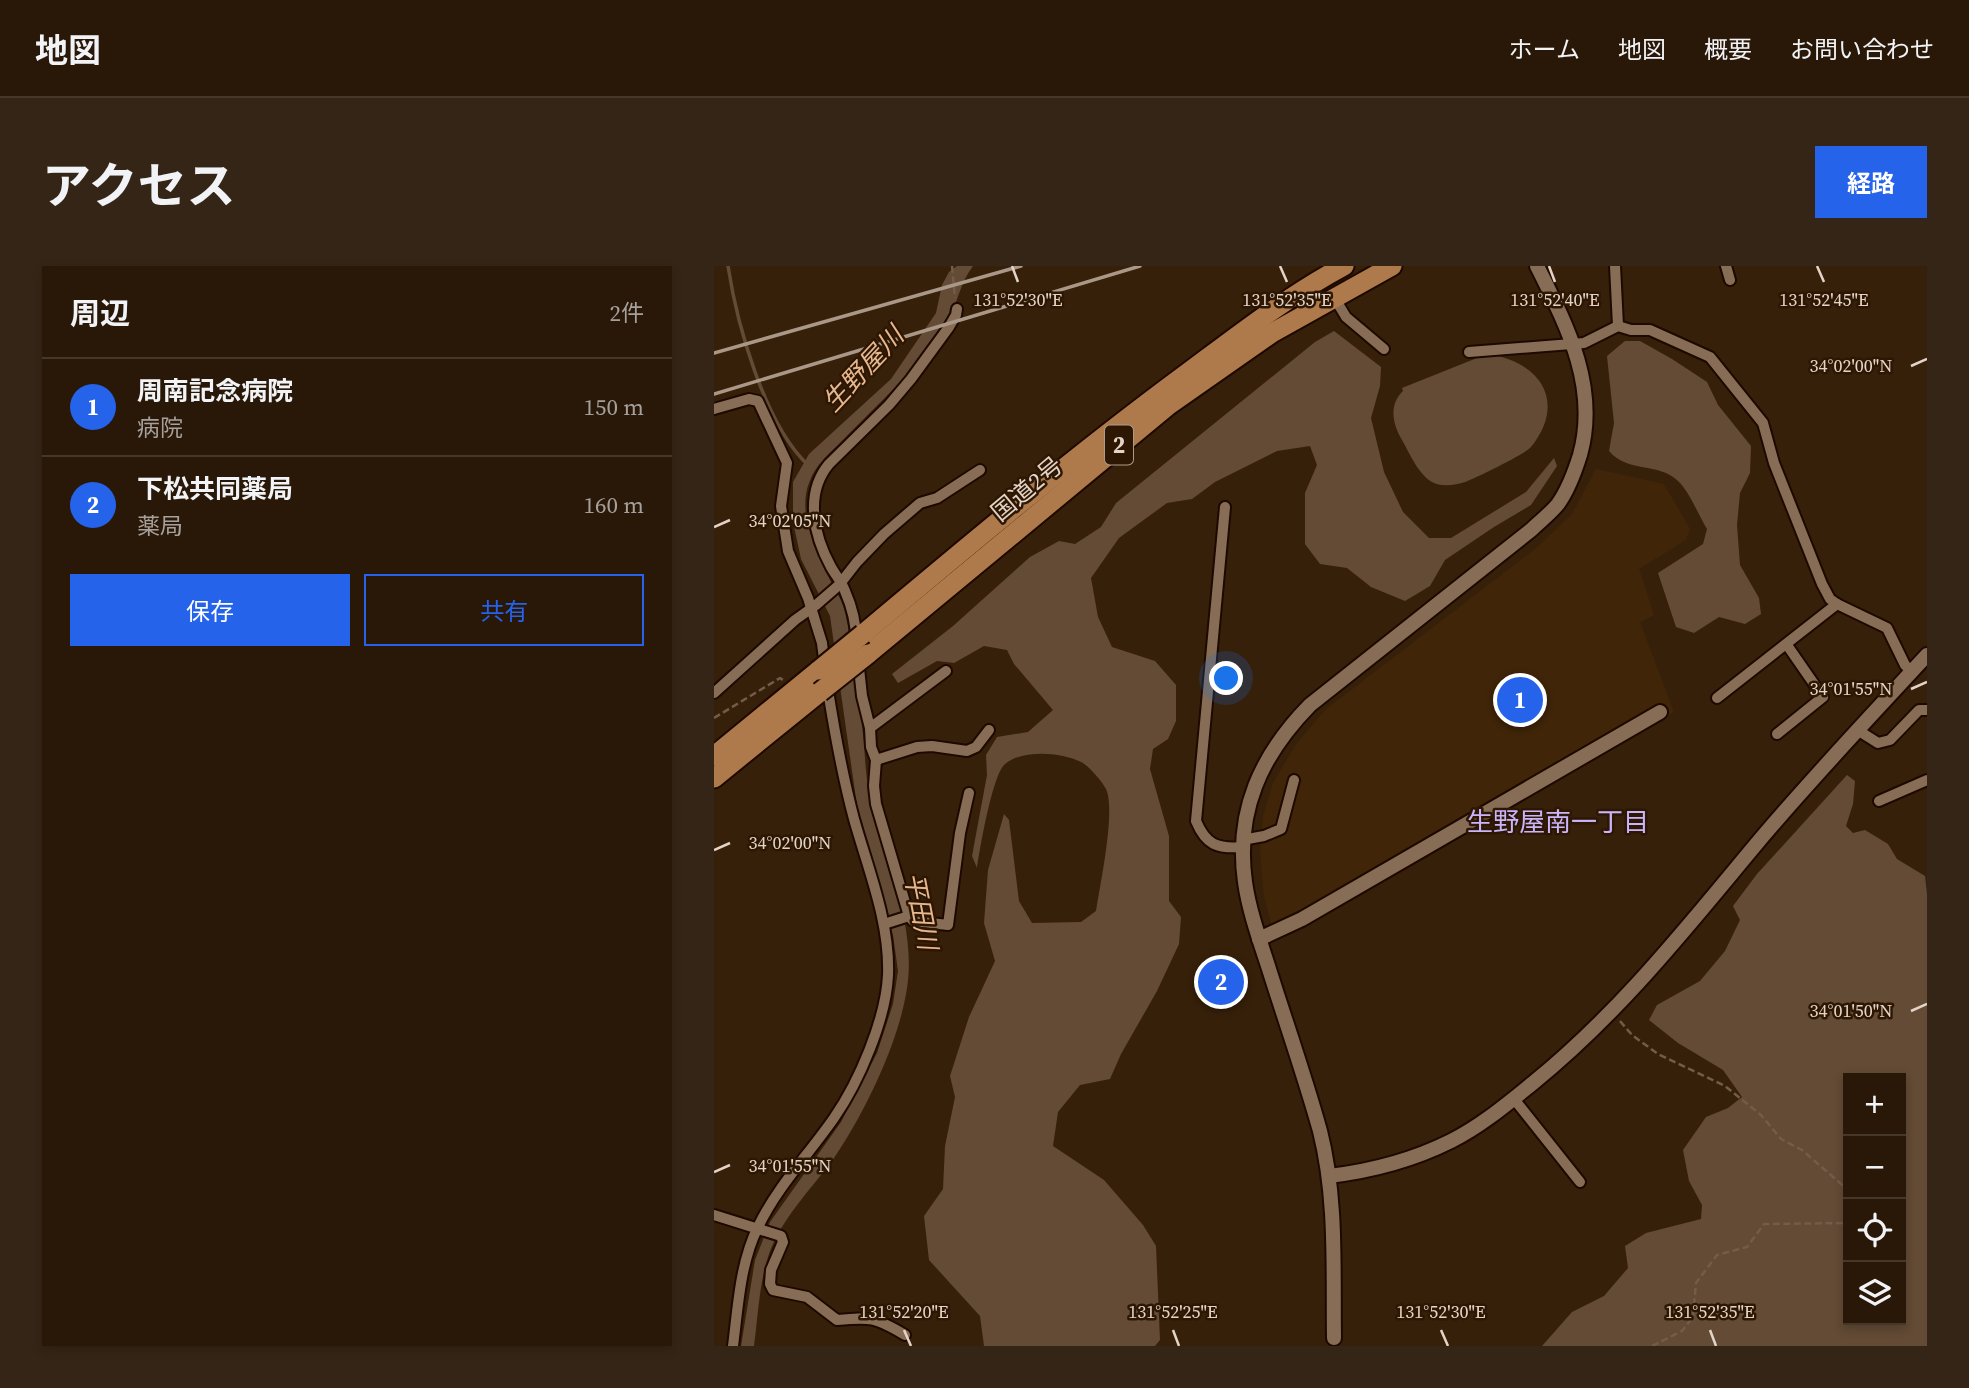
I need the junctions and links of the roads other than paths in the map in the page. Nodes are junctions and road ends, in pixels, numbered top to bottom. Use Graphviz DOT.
graph roads {
  1 [pos="1344,266"];
  2 [pos="1392,266"];
  3 [pos="1537,266"];
  4 [pos="1615,266"];
  5 [pos="1726,266"];
  6 [pos="1730,280"];
  7 [pos="1334,297"];
  8 [pos="957,309"];
  9 [pos="1618,326"];
  10 [pos="1572,344"];
  11 [pos="1384,349"];
  12 [pos="1469,352"];
  13 [pos="714,409"];
  14 [pos="980,470"];
  15 [pos="1225,507"];
  16 [pos="840,584"];
  17 [pos="1837,604"];
  18 [pos="814,607"];
  19 [pos="1787,645"];
  20 [pos="1927,655"];
  21 [pos="946,671"];
  22 [pos="1912,672"];
  23 [pos="714,692"];
  24 [pos="1717,698"];
  25 [pos="1927,710"];
  26 [pos="1660,712"];
  27 [pos="870,728"];
  28 [pos="989,730"];
  29 [pos="1859,731"];
  30 [pos="1777,734"];
  31 [pos="714,756"];
  32 [pos="876,760"];
  33 [pos="714,778"];
  34 [pos="1294,780"];
  35 [pos="1927,780"];
  36 [pos="969,793"];
  37 [pos="1879,801"];
  38 [pos="1242,843"];
  39 [pos="907,916"];
  40 [pos="885,924"];
  41 [pos="1259,939"];
  42 [pos="1514,1099"];
  43 [pos="1329,1176"];
  44 [pos="1580,1182"];
  45 [pos="714,1215"];
  46 [pos="760,1228"];
  47 [pos="905,1335"];
  48 [pos="1334,1338"];
  49 [pos="733,1346"];
  1 -- 31 [label="highway, 国道2号 / 2, bridge"];
  2 -- 7 [label="highway, 国道2号 / 2"];
  3 -- 10 [label="street"];
  4 -- 9 [label="street"];
  5 -- 6 [label="street"];
  7 -- 11 [label="street"];
  7 -- 33 [label="highway, 国道2号 / 2, bridge"];
  8 -- 16 [label="street"];
  9 -- 10 [label="street"];
  9 -- 17 [label="street"];
  10 -- 12 [label="street"];
  10 -- 38 [label="street"];
  13 -- 18 [label="street"];
  14 -- 16 [label="street"];
  15 -- 38 [label="street"];
  16 -- 18 [label="street"];
  16 -- 27 [label="street"];
  17 -- 19 [label="street"];
  17 -- 22 [label="street"];
  18 -- 23 [label="street"];
  18 -- 40 [label="street"];
  19 -- 24 [label="street"];
  19 -- 30 [label="street"];
  20 -- 22 [label="street"];
  21 -- 27 [label="street"];
  22 -- 29 [label="street"];
  25 -- 29 [label="street"];
  26 -- 41 [label="street"];
  27 -- 32 [label="street"];
  28 -- 32 [label="street"];
  29 -- 42 [label="street"];
  32 -- 39 [label="street"];
  34 -- 38 [label="street"];
  35 -- 37 [label="street"];
  36 -- 39 [label="street"];
  38 -- 41 [label="street"];
  39 -- 40 [label="street"];
  40 -- 46 [label="street"];
  41 -- 43 [label="street"];
  42 -- 43 [label="street"];
  42 -- 44 [label="street"];
  43 -- 48 [label="street"];
  45 -- 46 [label="street"];
  46 -- 47 [label="street"];
  46 -- 49 [label="street"];
}
